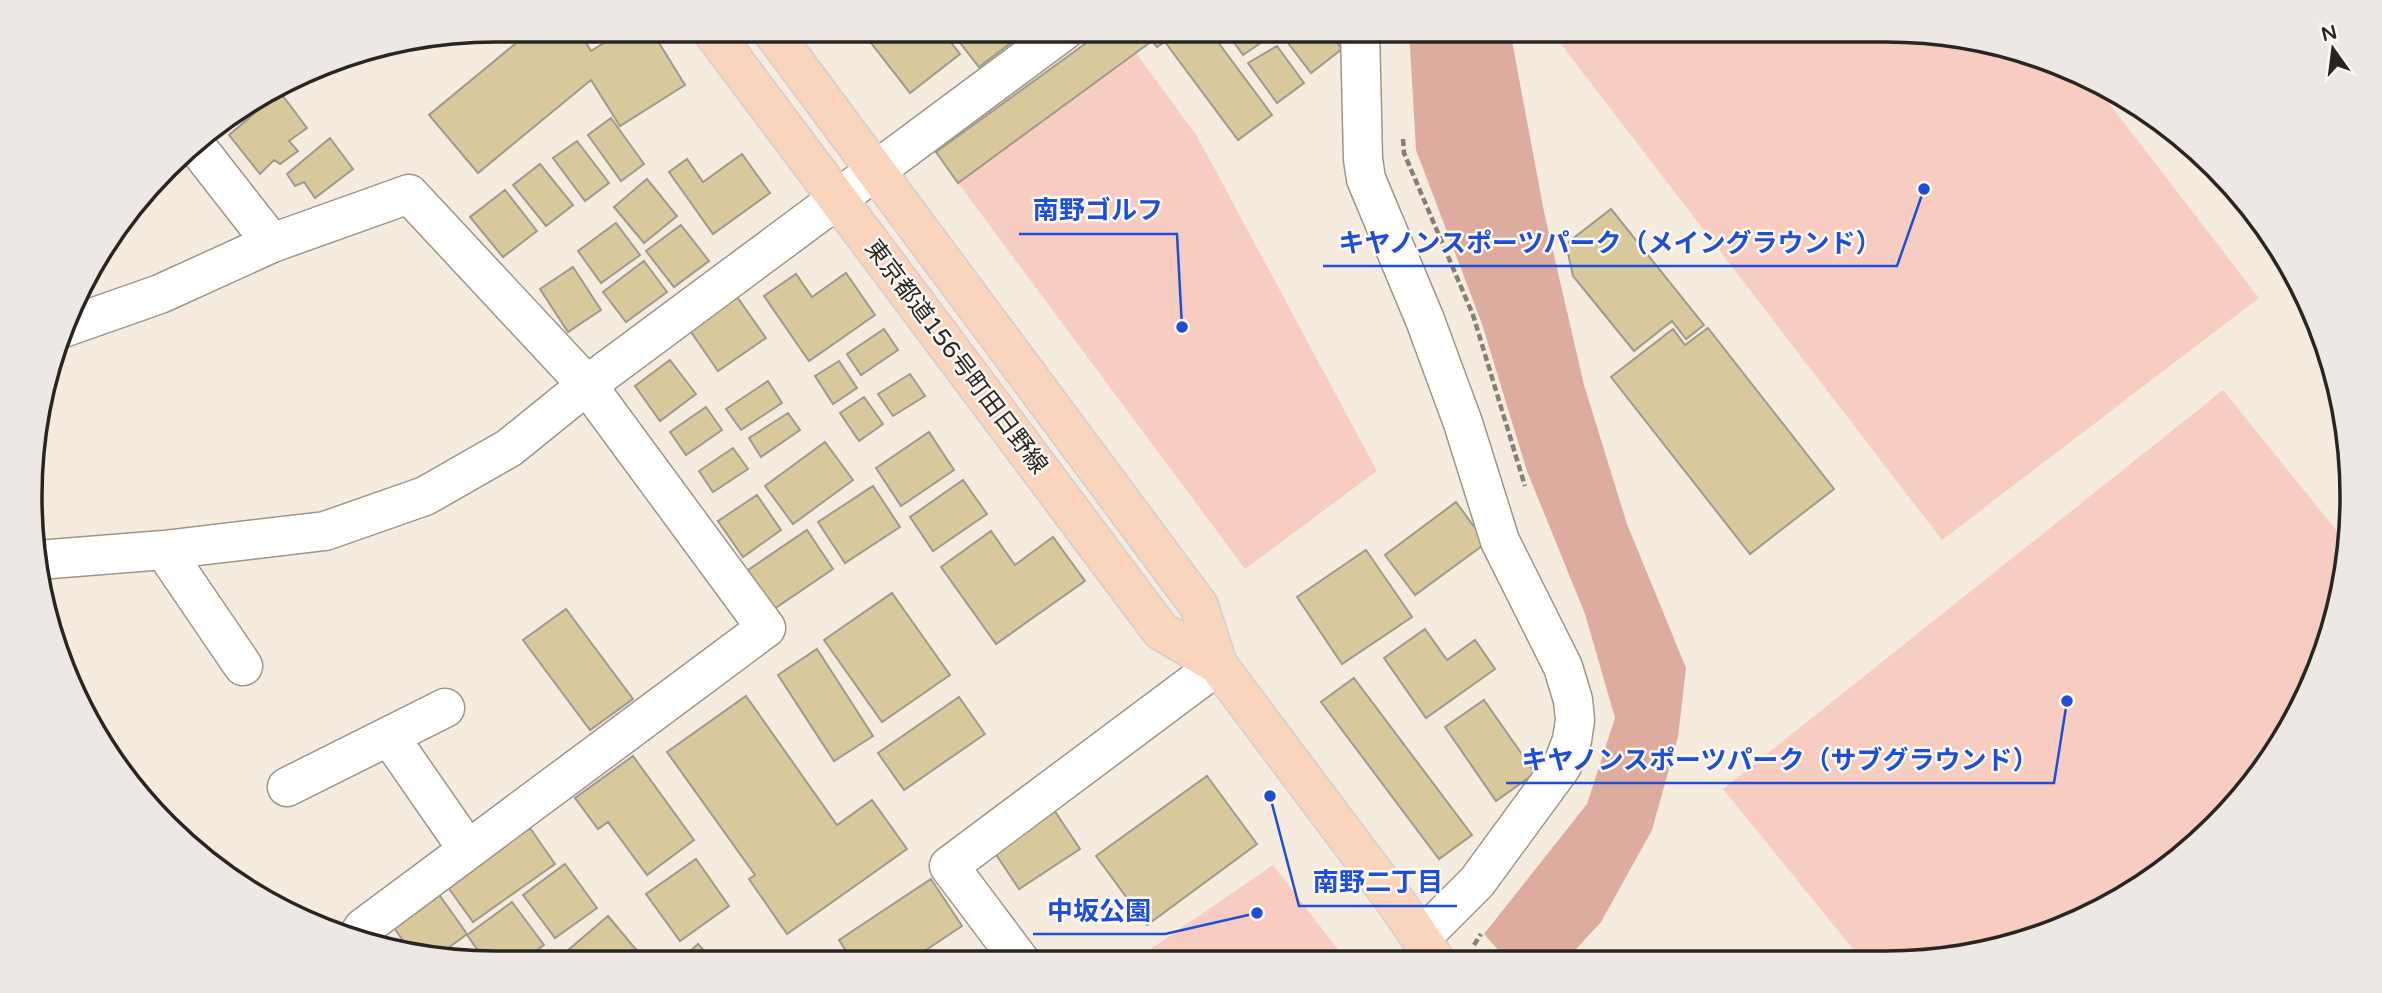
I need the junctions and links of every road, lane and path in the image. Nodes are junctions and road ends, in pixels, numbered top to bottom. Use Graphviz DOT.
graph roads {
  1 [pos="720,42"];
  2 [pos="780,42"];
  3 [pos="1049,42"];
  4 [pos="1360,42"];
  5 [pos="201,152"];
  6 [pos="875,170"];
  7 [pos="838,198"];
  8 [pos="271,243"];
  9 [pos="77,323"];
  10 [pos="587,385"];
  11 [pos="164,550"];
  12 [pos="47,559"];
  13 [pos="1218,665"];
  14 [pos="243,666"];
  15 [pos="445,708"];
  16 [pos="389,736"];
  17 [pos="287,787"];
  18 [pos="468,850"];
  19 [pos="361,931"];
  20 [pos="1429,949"];
  21 [pos="1013,951"];
  1 -- 7 [label="main road, 東京都道156号町田日野線"];
  2 -- 6 [label="main road, 東京都道156号町田日野線"];
  3 -- 6 [label="street"];
  4 -- 20 [label="street"];
  5 -- 8 [label="street"];
  6 -- 7 [label="street"];
  6 -- 13 [label="main road, 東京都道156号町田日野線"];
  7 -- 10 [label="street"];
  7 -- 13 [label="main road, 東京都道156号町田日野線"];
  8 -- 9 [label="street"];
  8 -- 10 [label="street"];
  10 -- 11 [label="street"];
  10 -- 18 [label="street"];
  11 -- 12 [label="street"];
  11 -- 14 [label="street"];
  13 -- 20 [label="main road, 東京都道156号町田日野線"];
  13 -- 21 [label="street"];
  15 -- 16 [label="street"];
  16 -- 17 [label="street"];
  16 -- 18 [label="street"];
  18 -- 19 [label="street"];
}
